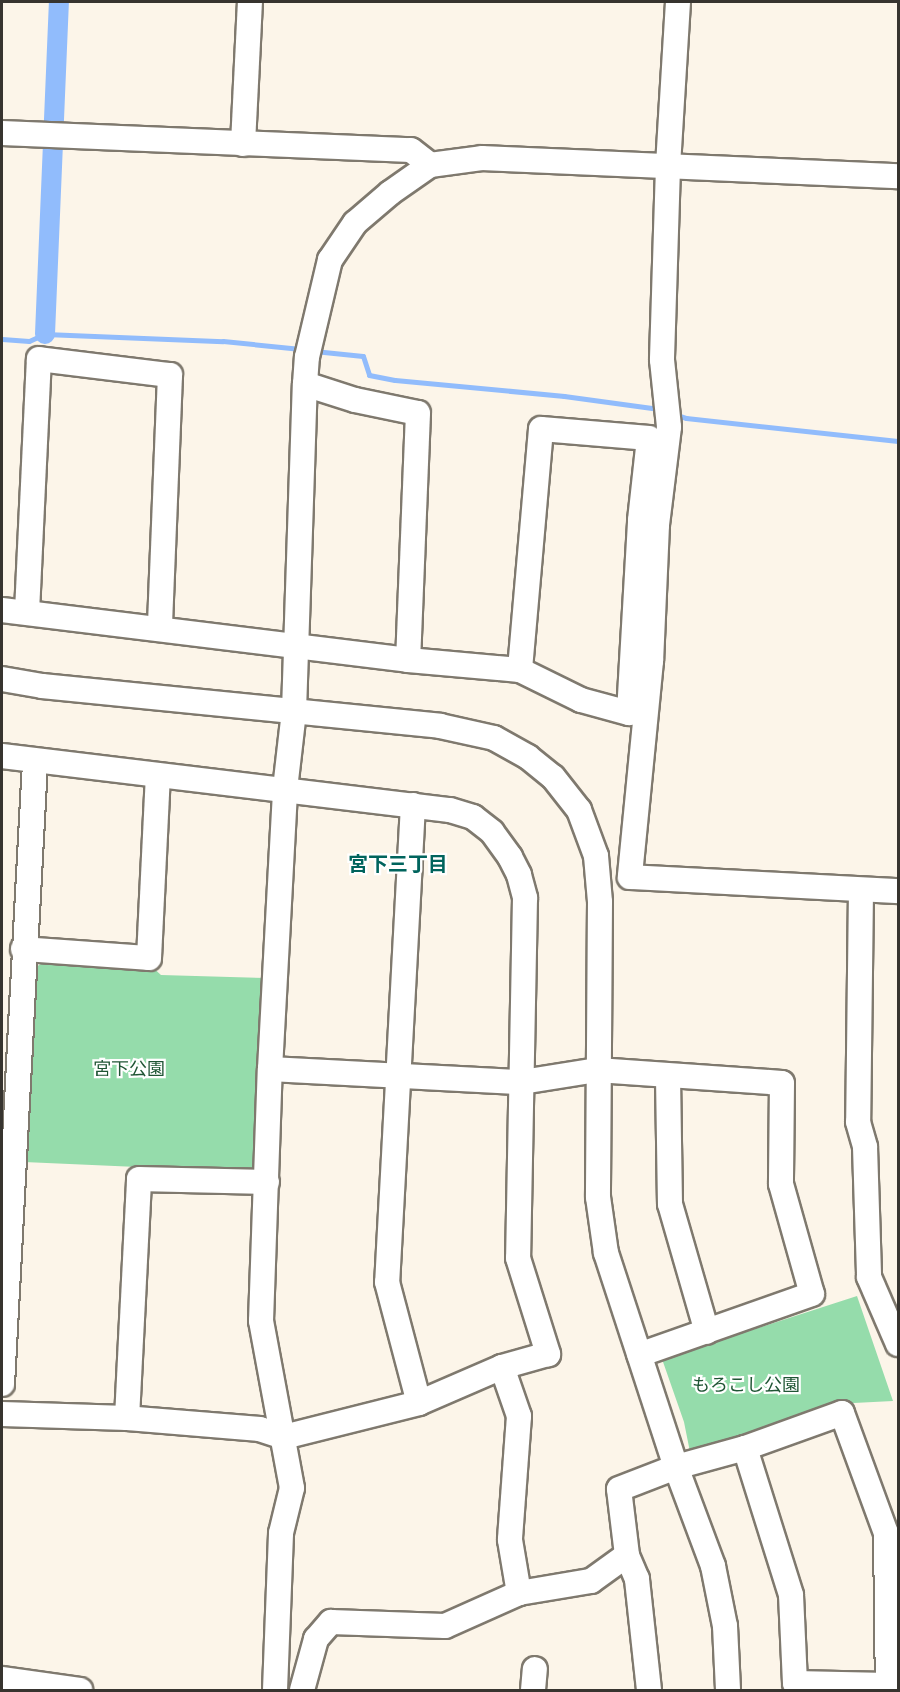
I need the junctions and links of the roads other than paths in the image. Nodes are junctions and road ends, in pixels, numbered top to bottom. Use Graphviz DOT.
graph roads {
  1 [pos="250,2"];
  2 [pos="678,2"];
  3 [pos="2,133"];
  4 [pos="243,144"];
  5 [pos="430,165"];
  6 [pos="668,167"];
  7 [pos="898,176"];
  8 [pos="305,384"];
  9 [pos="2,610"];
  10 [pos="27,612"];
  11 [pos="159,629"];
  12 [pos="296,646"];
  13 [pos="408,660"];
  14 [pos="520,670"];
  15 [pos="2,679"];
  16 [pos="294,711"];
  17 [pos="2,756"];
  18 [pos="36,762"];
  19 [pos="158,777"];
  20 [pos="285,789"];
  21 [pos="412,805"];
  22 [pos="861,890"];
  23 [pos="898,891"];
  24 [pos="23,949"];
  25 [pos="10,1042"];
  26 [pos="270,1069"];
  27 [pos="597,1070"];
  28 [pos="398,1076"];
  29 [pos="668,1077"];
  30 [pos="522,1082"];
  31 [pos="267,1182"];
  32 [pos="707,1332"];
  33 [pos="898,1344"];
  34 [pos="639,1355"];
  35 [pos="502,1367"];
  36 [pos="2,1384"];
  37 [pos="419,1403"];
  38 [pos="2,1414"];
  39 [pos="127,1418"];
  40 [pos="284,1437"];
  41 [pos="745,1448"];
  42 [pos="676,1467"];
  43 [pos="627,1555"];
  44 [pos="519,1593"];
  45 [pos="2,1679"];
  46 [pos="888,1688"];
  47 [pos="80,1690"];
  48 [pos="276,1690"];
  49 [pos="302,1690"];
  50 [pos="649,1690"];
  51 [pos="728,1690"];
  1 -- 4 [label="street"];
  2 -- 6 [label="street"];
  3 -- 4 [label="street"];
  4 -- 5 [label="street"];
  5 -- 6 [label="street"];
  5 -- 8 [label="street"];
  6 -- 7 [label="street"];
  6 -- 22 [label="street"];
  8 -- 12 [label="street"];
  8 -- 13 [label="street"];
  9 -- 10 [label="street"];
  10 -- 11 [label="street"];
  10 -- 11 [label="street"];
  11 -- 12 [label="street"];
  12 -- 13 [label="street"];
  12 -- 16 [label="street"];
  13 -- 14 [label="street"];
  14 -- 14 [label="street"];
  15 -- 16 [label="street"];
  16 -- 20 [label="street"];
  16 -- 27 [label="street"];
  17 -- 18 [label="street"];
  18 -- 19 [label="street"];
  18 -- 24 [label="street"];
  19 -- 20 [label="street"];
  19 -- 24 [label="street"];
  20 -- 21 [label="street"];
  20 -- 26 [label="street"];
  21 -- 28 [label="street"];
  21 -- 30 [label="street"];
  22 -- 23 [label="street"];
  22 -- 33 [label="street"];
  24 -- 25 [label="street"];
  25 -- 36 [label="street"];
  26 -- 28 [label="street"];
  26 -- 31 [label="street"];
  27 -- 29 [label="street"];
  27 -- 30 [label="street"];
  27 -- 34 [label="street"];
  28 -- 30 [label="street"];
  28 -- 37 [label="street"];
  29 -- 32 [label="street"];
  29 -- 32 [label="street"];
  30 -- 35 [label="street"];
  31 -- 39 [label="street"];
  31 -- 40 [label="street"];
  32 -- 34 [label="street"];
  34 -- 42 [label="street"];
  35 -- 37 [label="street"];
  35 -- 44 [label="street"];
  37 -- 40 [label="street"];
  38 -- 39 [label="street"];
  39 -- 40 [label="street"];
  40 -- 48 [label="street"];
  41 -- 42 [label="street"];
  41 -- 46 [label="street"];
  41 -- 46 [label="street"];
  42 -- 43 [label="street"];
  42 -- 51 [label="street"];
  43 -- 44 [label="street"];
  43 -- 50 [label="street"];
  44 -- 49 [label="street"];
  45 -- 47 [label="street"];
}
